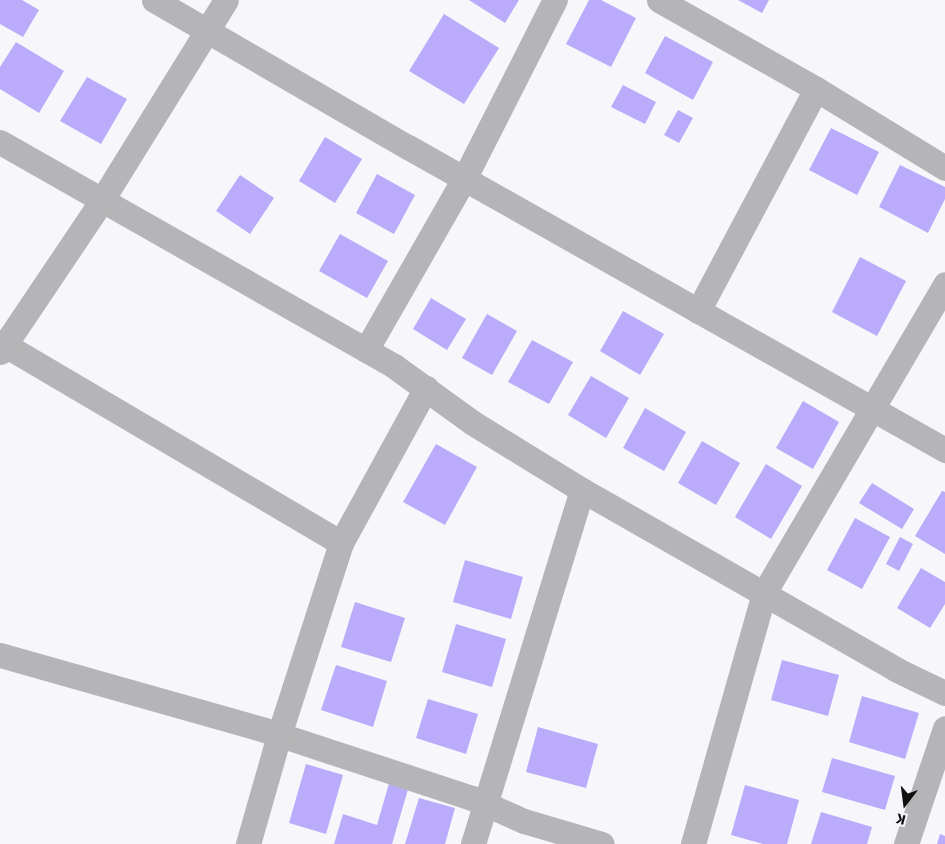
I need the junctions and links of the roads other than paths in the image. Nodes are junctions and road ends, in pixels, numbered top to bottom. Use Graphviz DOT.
graph roads {
  1 [pos="154,0"];
  2 [pos="226,0"];
  3 [pos="555,0"];
  4 [pos="659,0"];
  5 [pos="208,31"];
  6 [pos="816,89"];
  7 [pos="0,142"];
  8 [pos="945,168"];
  9 [pos="464,179"];
  10 [pos="102,200"];
  11 [pos="945,284"];
  12 [pos="698,311"];
  13 [pos="2,346"];
  14 [pos="366,350"];
  15 [pos="426,388"];
  16 [pos="872,409"];
  17 [pos="945,450"];
  18 [pos="582,490"];
  19 [pos="341,543"];
  20 [pos="764,593"];
  21 [pos="0,656"];
  22 [pos="945,693"];
  23 [pos="945,728"];
  24 [pos="279,735"];
  25 [pos="484,804"];
  26 [pos="248,844"];
  27 [pos="473,844"];
  28 [pos="602,844"];
  29 [pos="693,844"];
  30 [pos="906,844"];
  1 -- 5 [label="street"];
  2 -- 5 [label="street"];
  3 -- 9 [label="street"];
  4 -- 6 [label="street"];
  5 -- 9 [label="street"];
  5 -- 10 [label="street"];
  6 -- 8 [label="street"];
  6 -- 12 [label="street"];
  7 -- 10 [label="street"];
  9 -- 12 [label="street"];
  9 -- 14 [label="street"];
  10 -- 13 [label="street"];
  10 -- 14 [label="street"];
  11 -- 16 [label="street"];
  12 -- 16 [label="street"];
  13 -- 19 [label="street"];
  14 -- 15 [label="street"];
  15 -- 18 [label="street"];
  15 -- 19 [label="street"];
  16 -- 17 [label="street"];
  16 -- 20 [label="street"];
  18 -- 20 [label="street"];
  18 -- 25 [label="street"];
  19 -- 24 [label="street"];
  20 -- 22 [label="street"];
  20 -- 29 [label="street"];
  21 -- 24 [label="street"];
  23 -- 30 [label="street"];
  24 -- 25 [label="street"];
  24 -- 26 [label="street"];
  25 -- 27 [label="street"];
  25 -- 28 [label="street"];
}
